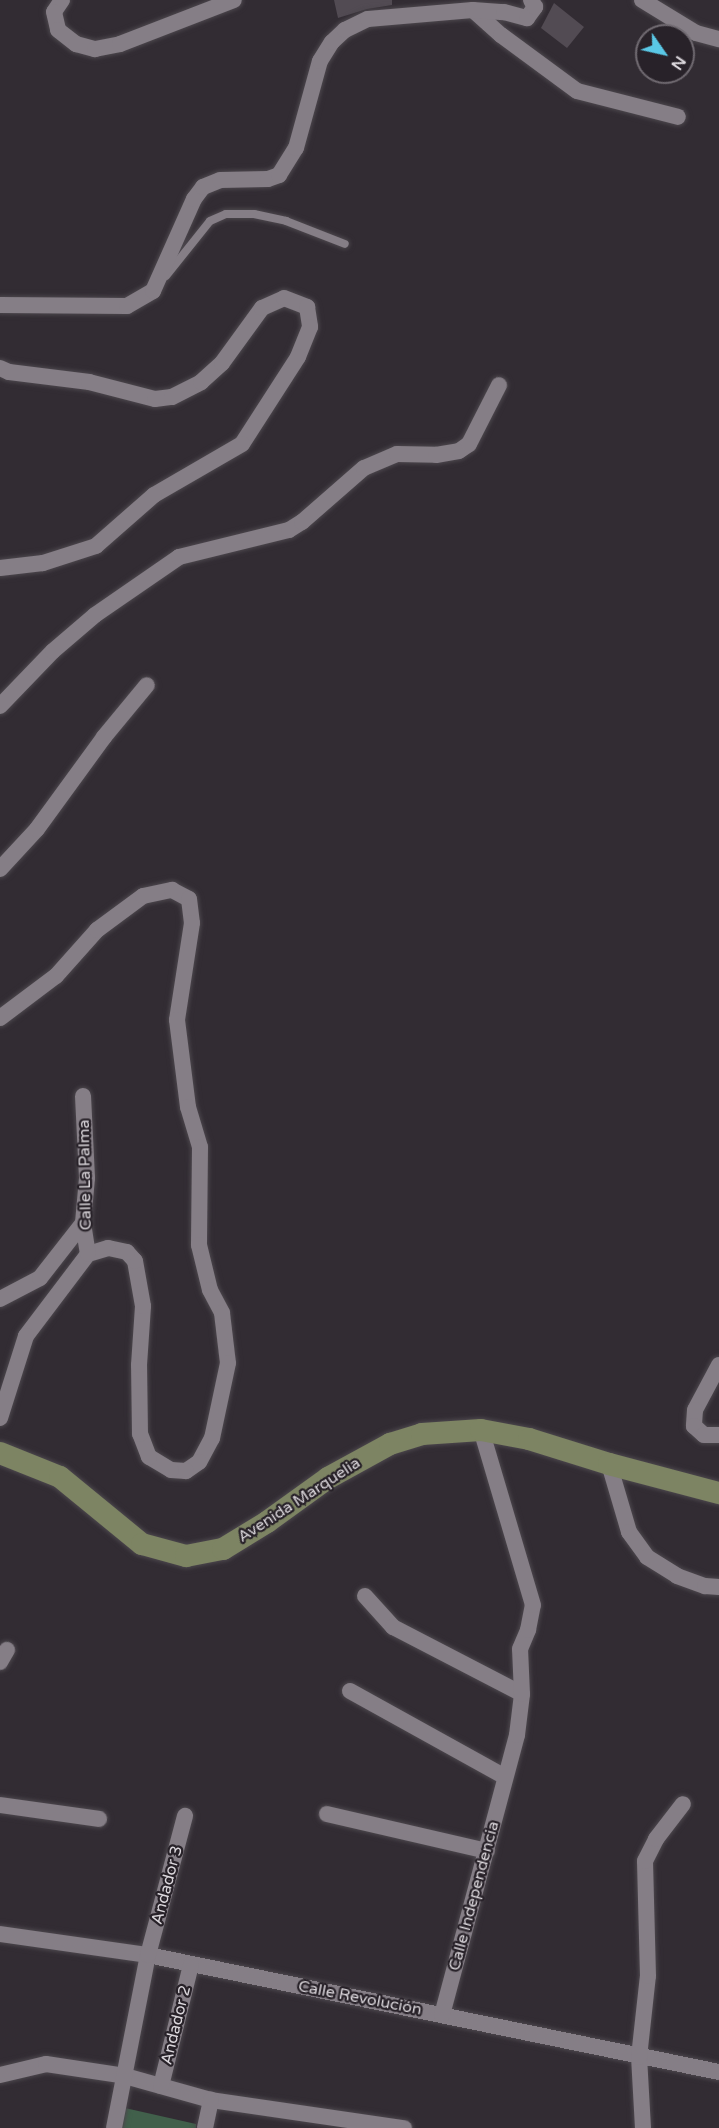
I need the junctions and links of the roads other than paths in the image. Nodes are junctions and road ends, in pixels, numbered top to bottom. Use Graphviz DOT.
graph roads {
  1 [pos="62,0"];
  2 [pos="234,0"];
  3 [pos="531,0"];
  4 [pos="642,0"];
  5 [pos="473,10"];
  6 [pos="719,39"];
  7 [pos="678,117"];
  8 [pos="345,244"];
  9 [pos="153,291"];
  10 [pos="0,305"];
  11 [pos="0,368"];
  12 [pos="499,385"];
  13 [pos="0,568"];
  14 [pos="147,685"];
  15 [pos="0,706"];
  16 [pos="0,869"];
  17 [pos="0,1018"];
  18 [pos="83,1096"];
  19 [pos="83,1223"];
  20 [pos="88,1254"];
  21 [pos="0,1299"];
  22 [pos="719,1365"];
  23 [pos="0,1418"];
  24 [pos="481,1430"];
  25 [pos="719,1435"];
  26 [pos="0,1453"];
  27 [pos="609,1464"];
  28 [pos="719,1493"];
  29 [pos="719,1587"];
  30 [pos="365,1596"];
  31 [pos="350,1691"];
  32 [pos="522,1694"];
  33 [pos="505,1777"];
  34 [pos="683,1804"];
  35 [pos="0,1805"];
  36 [pos="327,1814"];
  37 [pos="185,1816"];
  38 [pos="99,1819"];
  39 [pos="487,1851"];
  40 [pos="0,1934"];
  41 [pos="148,1955"];
  42 [pos="190,1965"];
  43 [pos="442,2015"];
  44 [pos="639,2057"];
  45 [pos="719,2072"];
  46 [pos="0,2075"];
  47 [pos="125,2076"];
  48 [pos="161,2086"];
  49 [pos="211,2100"];
  50 [pos="114,2128"];
  51 [pos="205,2128"];
  52 [pos="404,2128"];
  53 [pos="644,2128"];
  1 -- 2 [label="street"];
  3 -- 5 [label="street"];
  4 -- 6 [label="street"];
  5 -- 7 [label="street"];
  5 -- 9 [label="street"];
  8 -- 9 [label="lane"];
  9 -- 10 [label="street"];
  11 -- 13 [label="street"];
  12 -- 15 [label="street"];
  14 -- 16 [label="street"];
  17 -- 20 [label="street"];
  18 -- 19 [label="street, Calle La Palma"];
  19 -- 20 [label="street, Calle La Palma"];
  19 -- 21 [label="street"];
  20 -- 23 [label="street"];
  22 -- 25 [label="street"];
  24 -- 26 [label="main road, Avenida Marquelia"];
  24 -- 27 [label="main road, Avenida Marquelia"];
  24 -- 32 [label="street, Calle Independencia"];
  27 -- 28 [label="main road, Avenida Marquelia"];
  27 -- 29 [label="street"];
  30 -- 32 [label="street"];
  31 -- 33 [label="street"];
  32 -- 33 [label="street, Calle Independencia"];
  33 -- 39 [label="street, Calle Independencia"];
  34 -- 44 [label="street"];
  35 -- 38 [label="street"];
  36 -- 39 [label="street"];
  37 -- 41 [label="street, Andador 3"];
  39 -- 43 [label="street, Calle Independencia"];
  40 -- 41 [label="street, Calle Revolución"];
  41 -- 42 [label="street, Calle Revolución"];
  41 -- 47 [label="street, Andador 3"];
  42 -- 43 [label="street, Calle Revolución"];
  42 -- 48 [label="street, Andador 2"];
  43 -- 44 [label="street, Calle Revolución"];
  44 -- 45 [label="street, Calle Revolución"];
  44 -- 53 [label="street"];
  46 -- 47 [label="street"];
  47 -- 48 [label="street"];
  47 -- 50 [label="street, Andador 3"];
  48 -- 49 [label="street"];
  49 -- 51 [label="street"];
  49 -- 52 [label="street"];
}
